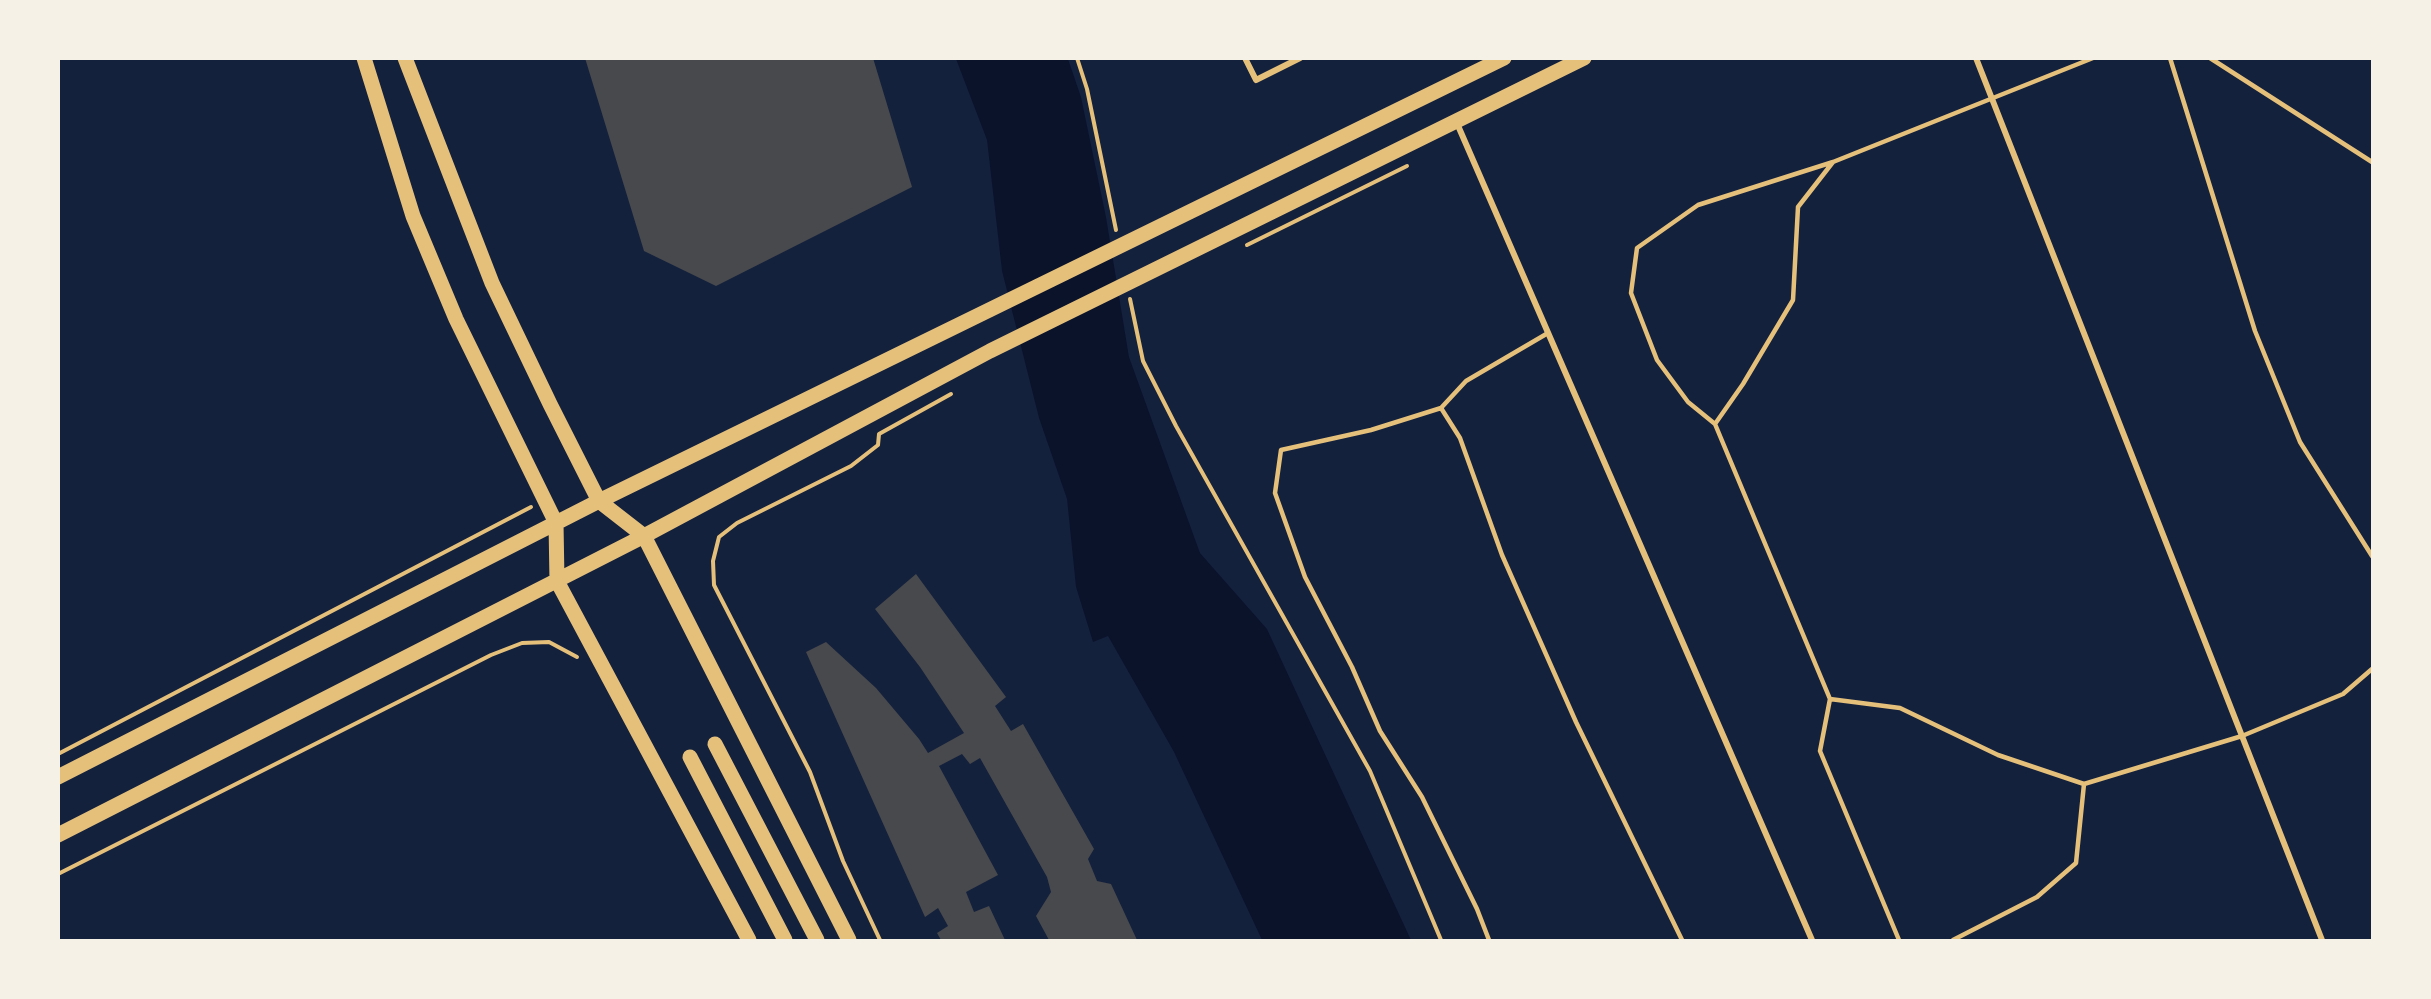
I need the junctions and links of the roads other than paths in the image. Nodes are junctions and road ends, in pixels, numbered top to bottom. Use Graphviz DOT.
graph roads {
  1 [pos="364,58"];
  2 [pos="405,58"];
  3 [pos="1245,58"];
  4 [pos="1300,58"];
  5 [pos="1504,58"];
  6 [pos="1584,58"];
  7 [pos="1976,58"];
  8 [pos="2093,58"];
  9 [pos="2170,58"];
  10 [pos="2210,58"];
  11 [pos="1992,99"];
  12 [pos="1456,121"];
  13 [pos="1833,162"];
  14 [pos="2373,162"];
  15 [pos="1548,333"];
  16 [pos="1441,408"];
  17 [pos="1715,424"];
  18 [pos="599,501"];
  19 [pos="556,523"];
  20 [pos="644,536"];
  21 [pos="2373,556"];
  22 [pos="557,581"];
  23 [pos="2373,669"];
  24 [pos="1830,699"];
  25 [pos="2242,736"];
  26 [pos="715,744"];
  27 [pos="690,757"];
  28 [pos="58,777"];
  29 [pos="2084,784"];
  30 [pos="58,835"];
  31 [pos="749,940"];
  32 [pos="785,940"];
  33 [pos="817,940"];
  34 [pos="849,940"];
  35 [pos="1489,940"];
  36 [pos="1682,940"];
  37 [pos="1812,940"];
  38 [pos="1899,940"];
  39 [pos="1953,940"];
  40 [pos="2322,940"];
  1 -- 19 [label="main road"];
  2 -- 18 [label="main road"];
  3 -- 4 [label="street"];
  5 -- 18 [label="main road"];
  6 -- 12 [label="main road"];
  7 -- 11 [label="street"];
  8 -- 11 [label="lane"];
  9 -- 21 [label="lane"];
  10 -- 14 [label="lane"];
  11 -- 13 [label="lane"];
  11 -- 25 [label="street"];
  12 -- 15 [label="street"];
  12 -- 20 [label="main road"];
  13 -- 17 [label="lane"];
  13 -- 17 [label="lane"];
  15 -- 16 [label="lane"];
  15 -- 37 [label="street"];
  16 -- 35 [label="lane"];
  16 -- 36 [label="lane"];
  17 -- 24 [label="lane"];
  18 -- 19 [label="main road"];
  18 -- 20 [label="main road"];
  19 -- 22 [label="main road"];
  19 -- 28 [label="main road"];
  20 -- 22 [label="main road"];
  20 -- 34 [label="main road"];
  22 -- 30 [label="main road"];
  22 -- 31 [label="main road"];
  23 -- 25 [label="lane"];
  24 -- 29 [label="lane"];
  24 -- 38 [label="lane"];
  25 -- 29 [label="lane"];
  25 -- 40 [label="street"];
  26 -- 33 [label="main road"];
  27 -- 32 [label="main road"];
  29 -- 39 [label="lane"];
}
